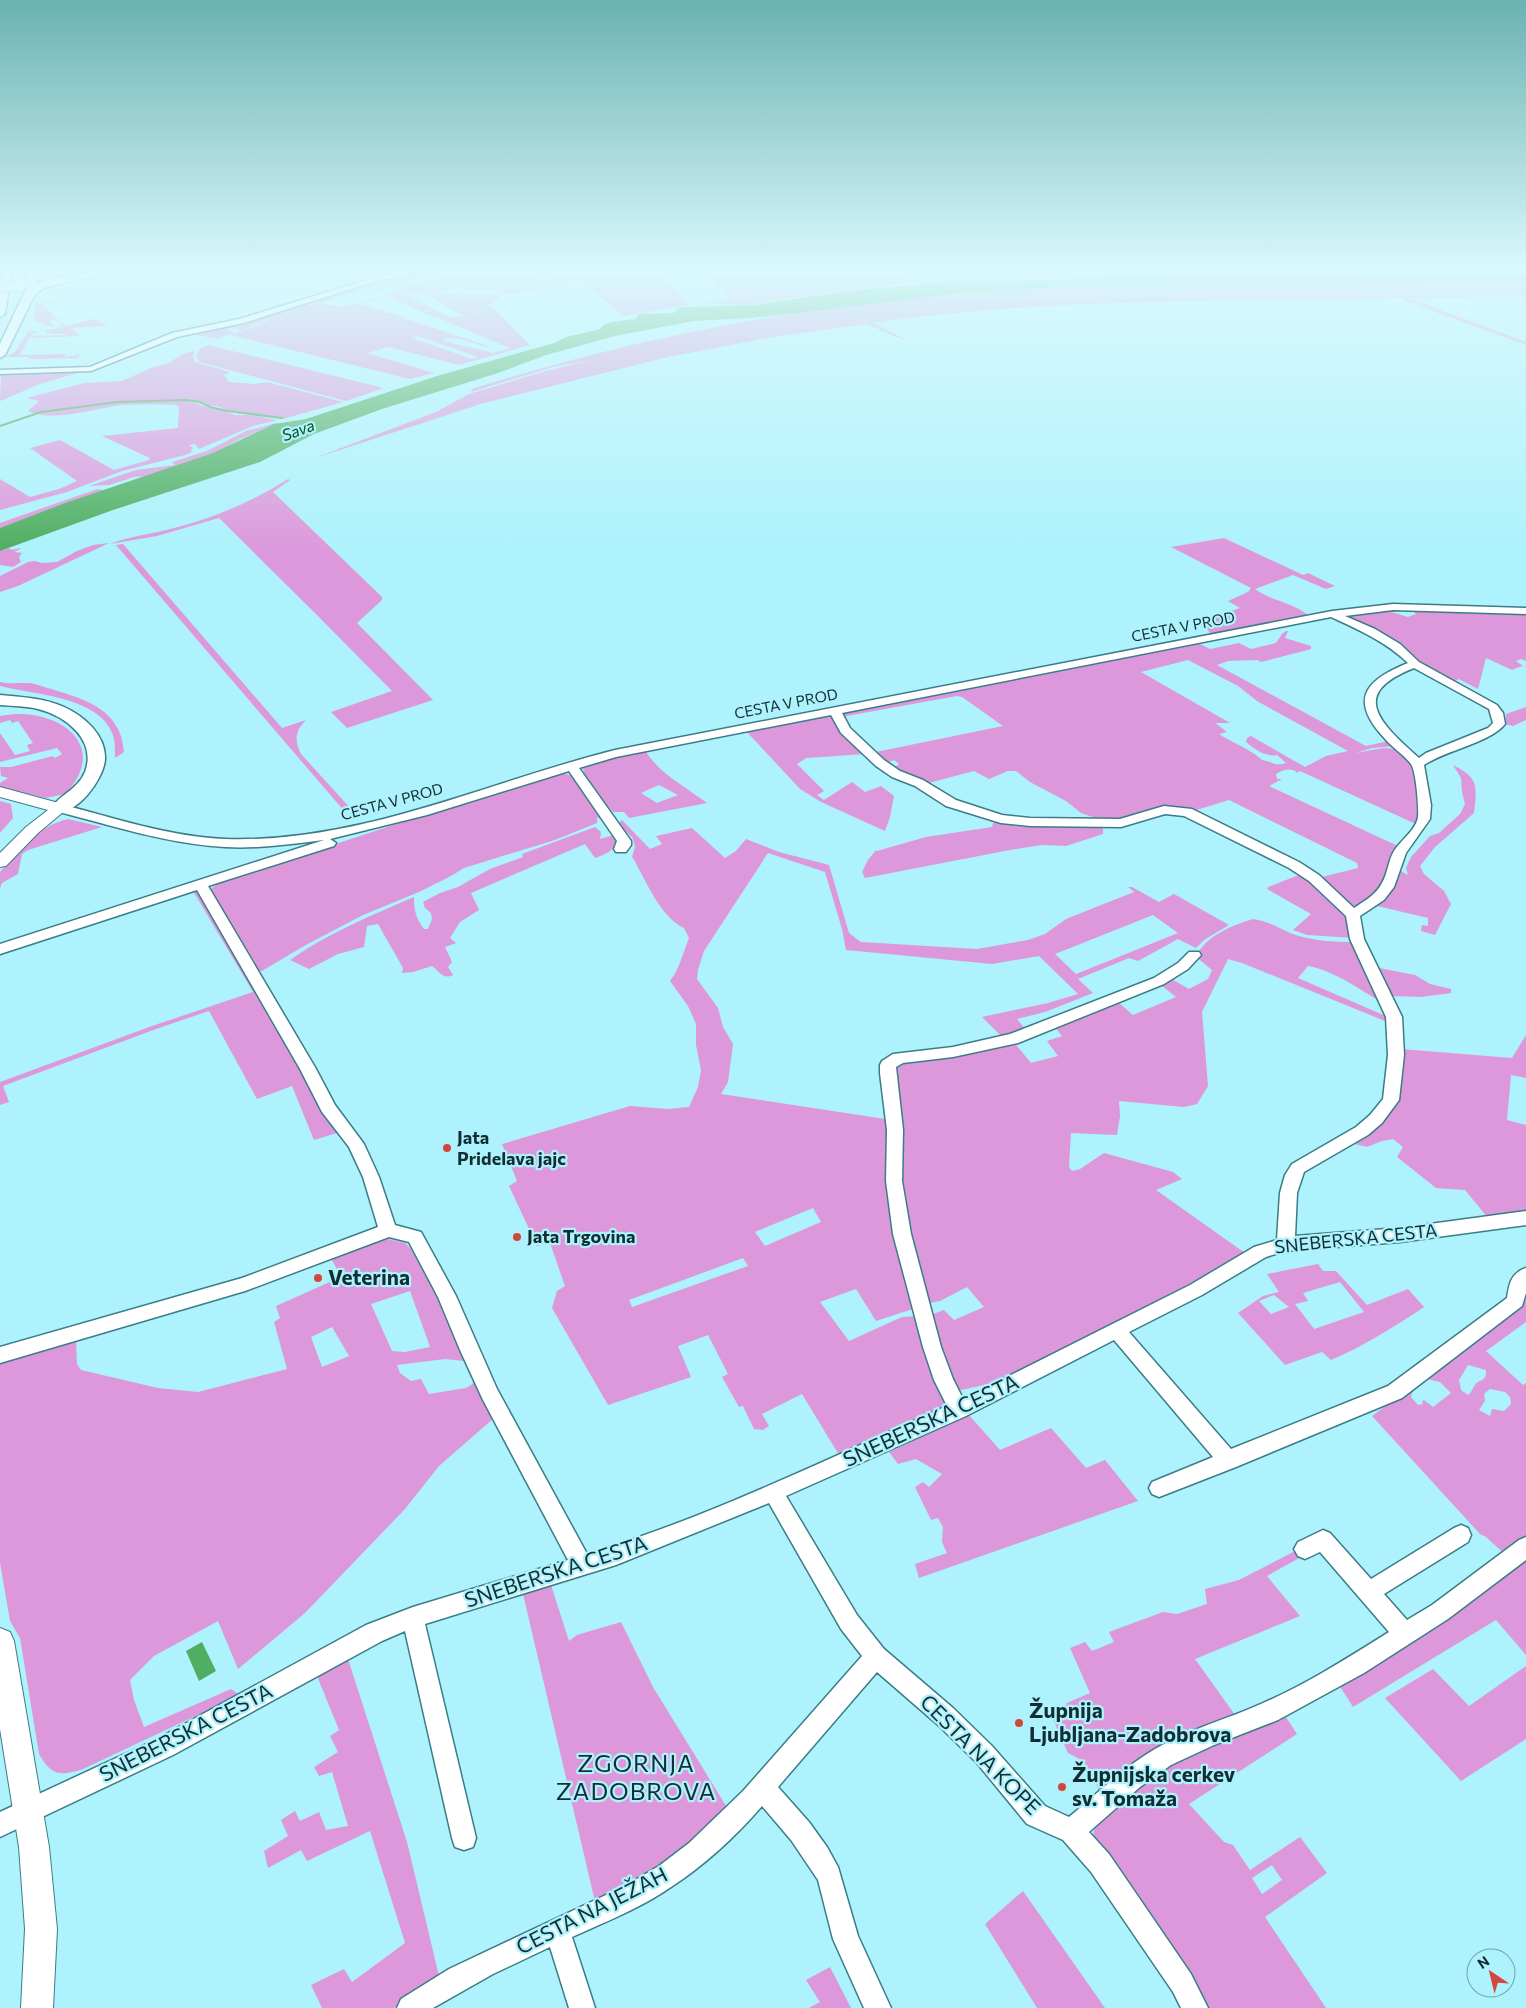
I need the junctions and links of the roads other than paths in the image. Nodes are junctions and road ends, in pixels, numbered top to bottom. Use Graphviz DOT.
graph roads {
  1 [pos="102,365"];
  2 [pos="2,372"];
  3 [pos="1526,611"];
  4 [pos="1332,614"];
  5 [pos="1416,664"];
  6 [pos="0,700"];
  7 [pos="835,712"];
  8 [pos="0,714"];
  9 [pos="1418,764"];
  10 [pos="571,765"];
  11 [pos="0,792"];
  12 [pos="60,808"];
  13 [pos="358,830"];
  14 [pos="621,849"];
  15 [pos="0,862"];
  16 [pos="201,886"];
  17 [pos="1353,916"];
  18 [pos="0,949"];
  19 [pos="1194,955"];
  20 [pos="1526,1218"];
  21 [pos="388,1230"];
  22 [pos="1285,1244"];
  23 [pos="1526,1275"];
  24 [pos="1117,1331"];
  25 [pos="0,1356"];
  26 [pos="959,1410"];
  27 [pos="1229,1461"];
  28 [pos="1159,1488"];
  29 [pos="773,1492"];
  30 [pos="1461,1535"];
  31 [pos="1526,1547"];
  32 [pos="1305,1549"];
  33 [pos="582,1566"];
  34 [pos="1368,1592"];
  35 [pos="413,1617"];
  36 [pos="1405,1634"];
  37 [pos="0,1641"];
  38 [pos="876,1657"];
  39 [pos="763,1788"];
  40 [pos="14,1818"];
  41 [pos="1072,1831"];
  42 [pos="464,1838"];
  43 [pos="557,1931"];
  44 [pos="425,2003"];
  45 [pos="36,2008"];
  46 [pos="582,2008"];
  47 [pos="878,2008"];
  48 [pos="1196,2008"];
  1 -- 2 [label="street"];
  3 -- 4 [label="street, CESTA V PROD"];
  4 -- 5 [label="street"];
  4 -- 7 [label="street, CESTA V PROD"];
  5 -- 9 [label="street"];
  5 -- 9 [label="street"];
  6 -- 12 [label="highway"];
  7 -- 10 [label="street, CESTA V PROD"];
  7 -- 17 [label="street"];
  8 -- 12 [label="highway"];
  9 -- 17 [label="street"];
  10 -- 13 [label="street, CESTA V PROD"];
  10 -- 14 [label="street"];
  11 -- 12 [label="main road"];
  12 -- 13 [label="street, CESTA V PROD"];
  12 -- 15 [label="main road"];
  13 -- 16 [label="street"];
  16 -- 18 [label="street"];
  16 -- 21 [label="street"];
  17 -- 22 [label="street"];
  19 -- 26 [label="street"];
  20 -- 22 [label="street, SNEBERSKA CESTA"];
  21 -- 25 [label="street"];
  21 -- 33 [label="street"];
  22 -- 24 [label="street, SNEBERSKA CESTA"];
  23 -- 27 [label="street"];
  24 -- 26 [label="street, SNEBERSKA CESTA"];
  24 -- 27 [label="street"];
  26 -- 29 [label="street, SNEBERSKA CESTA"];
  27 -- 28 [label="street"];
  29 -- 33 [label="street, SNEBERSKA CESTA"];
  29 -- 38 [label="street, CESTA NA KOPE"];
  30 -- 34 [label="street"];
  31 -- 36 [label="street"];
  32 -- 34 [label="street"];
  33 -- 35 [label="street, SNEBERSKA CESTA"];
  34 -- 36 [label="street"];
  35 -- 40 [label="street, SNEBERSKA CESTA"];
  35 -- 42 [label="street"];
  36 -- 41 [label="street"];
  37 -- 40 [label="main road"];
  38 -- 39 [label="street, CESTA NA JEŽAH"];
  38 -- 41 [label="street, CESTA NA KOPE"];
  39 -- 43 [label="street, CESTA NA JEŽAH"];
  39 -- 47 [label="street"];
  40 -- 45 [label="main road"];
  41 -- 48 [label="street, CESTA NA KOPE"];
  43 -- 44 [label="street, CESTA NA JEŽAH"];
  43 -- 46 [label="street"];
}
